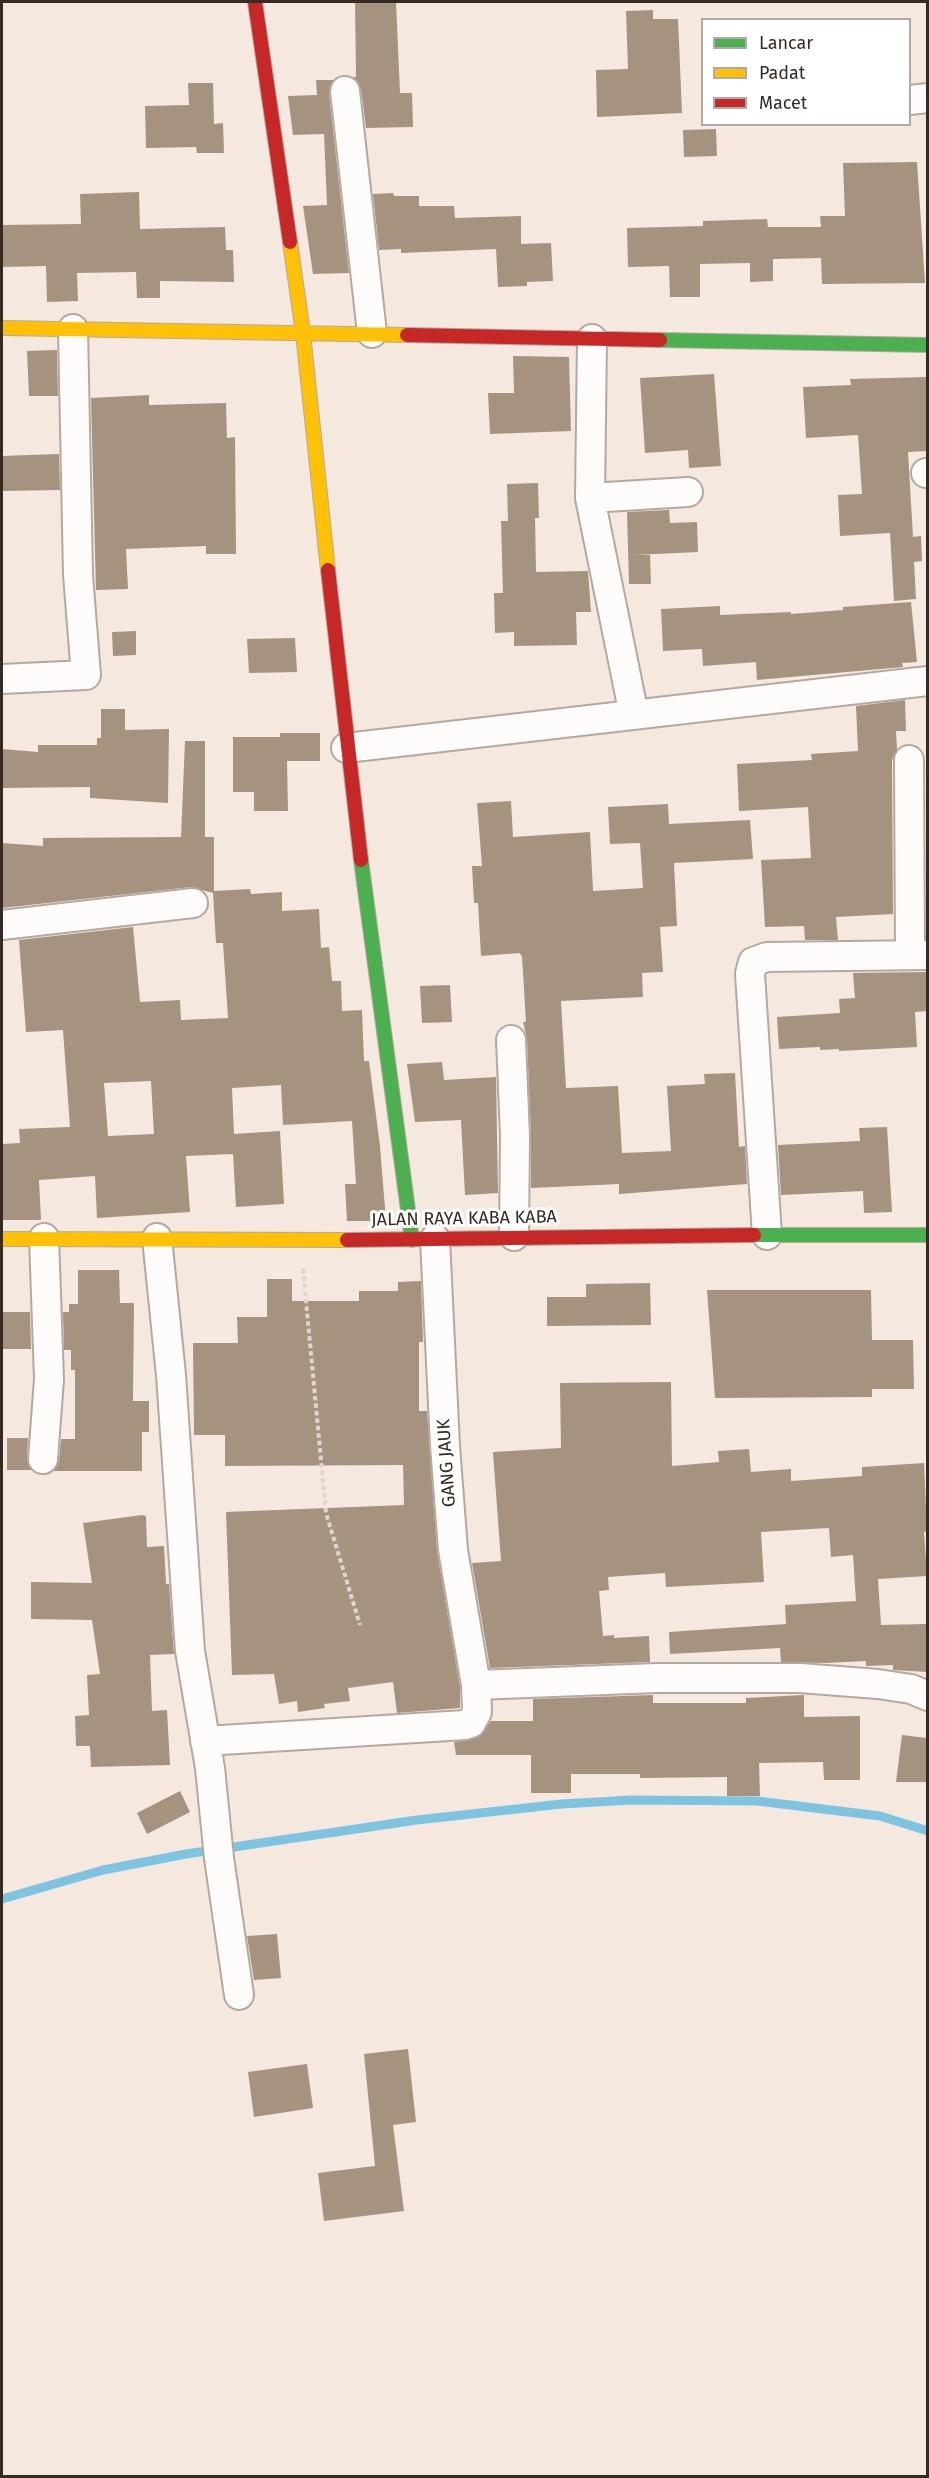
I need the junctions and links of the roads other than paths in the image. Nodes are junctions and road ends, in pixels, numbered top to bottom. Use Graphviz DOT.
graph roads {
  1 [pos="255,2"];
  2 [pos="345,91"];
  3 [pos="927,98"];
  4 [pos="911,100"];
  5 [pos="2,328"];
  6 [pos="73,329"];
  7 [pos="303,333"];
  8 [pos="372,333"];
  9 [pos="592,339"];
  10 [pos="927,345"];
  11 [pos="688,492"];
  12 [pos="590,498"];
  13 [pos="2,679"];
  14 [pos="927,681"];
  15 [pos="634,715"];
  16 [pos="346,748"];
  17 [pos="909,760"];
  18 [pos="193,903"];
  19 [pos="2,925"];
  20 [pos="919,955"];
  21 [pos="511,1040"];
  22 [pos="767,1235"];
  23 [pos="927,1235"];
  24 [pos="514,1236"];
  25 [pos="44,1238"];
  26 [pos="157,1238"];
  27 [pos="2,1239"];
  28 [pos="424,1240"];
  29 [pos="43,1459"];
  30 [pos="476,1685"];
  31 [pos="927,1696"];
  32 [pos="208,1755"];
  33 [pos="239,1995"];
  1 -- 7 [label="street"];
  2 -- 8 [label="street"];
  3 -- 4 [label="street"];
  5 -- 6 [label="street"];
  6 -- 7 [label="street"];
  6 -- 13 [label="street"];
  7 -- 8 [label="street"];
  7 -- 16 [label="street"];
  8 -- 9 [label="street"];
  9 -- 10 [label="street"];
  9 -- 12 [label="street"];
  11 -- 12 [label="street"];
  12 -- 15 [label="street"];
  14 -- 15 [label="street"];
  15 -- 16 [label="street"];
  16 -- 28 [label="street"];
  17 -- 20 [label="street"];
  18 -- 19 [label="street"];
  20 -- 22 [label="street"];
  21 -- 24 [label="street"];
  22 -- 23 [label="street, JALAN RAYA KABA KABA"];
  22 -- 24 [label="street, JALAN RAYA KABA KABA"];
  24 -- 28 [label="street, JALAN RAYA KABA KABA"];
  25 -- 26 [label="street, JALAN RAYA KABA KABA"];
  25 -- 27 [label="street, JALAN RAYA KABA KABA"];
  25 -- 29 [label="street"];
  26 -- 28 [label="street, JALAN RAYA KABA KABA"];
  26 -- 32 [label="street"];
  28 -- 30 [label="street, GANG JAUK"];
  30 -- 31 [label="street"];
  30 -- 32 [label="street, GANG JAUK"];
  32 -- 33 [label="street"];
}
